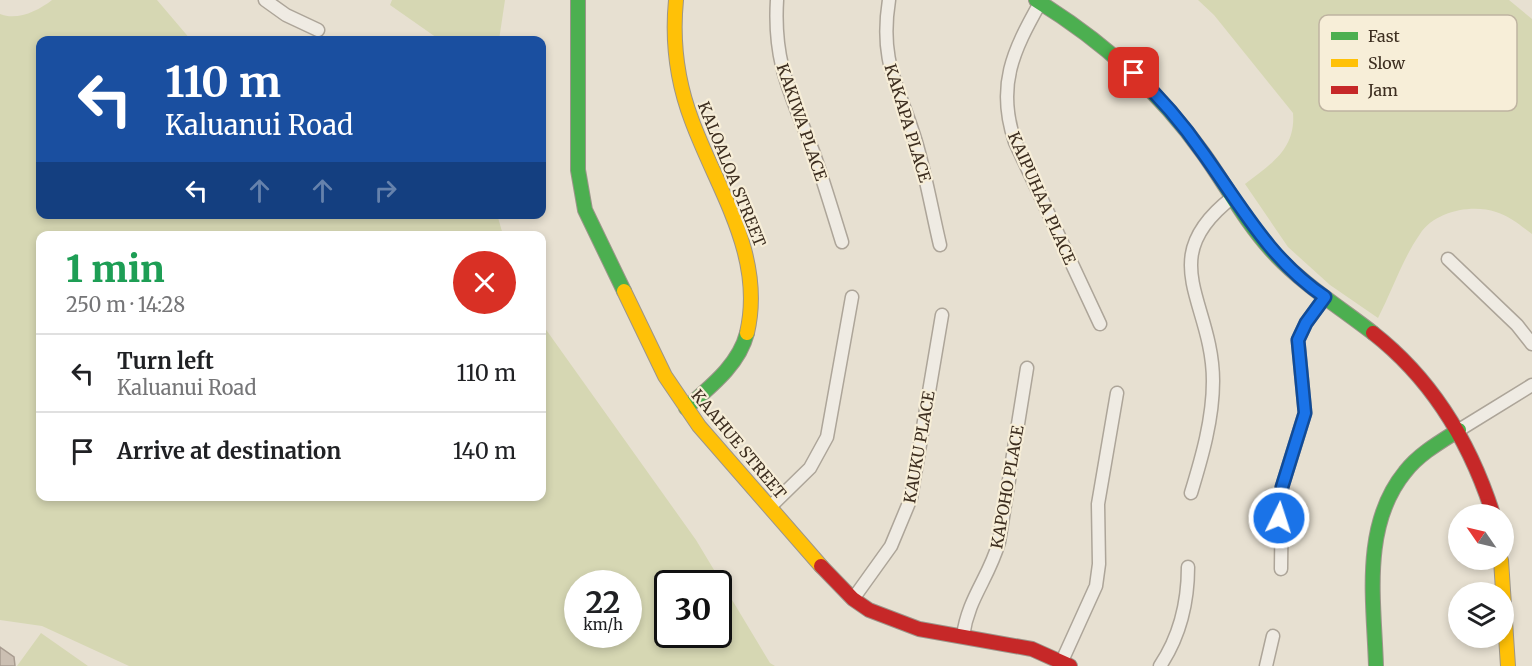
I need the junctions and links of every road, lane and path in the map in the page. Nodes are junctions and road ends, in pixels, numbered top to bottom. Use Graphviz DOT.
graph roads {
  1 [pos="265,0"];
  2 [pos="578,0"];
  3 [pos="676,0"];
  4 [pos="777,0"];
  5 [pos="889,0"];
  6 [pos="1038,1"];
  7 [pos="318,30"];
  8 [pos="1233,197"];
  9 [pos="842,242"];
  10 [pos="940,245"];
  11 [pos="1448,259"];
  12 [pos="852,297"];
  13 [pos="1325,297"];
  14 [pos="942,315"];
  15 [pos="1100,324"];
  16 [pos="1532,344"];
  17 [pos="1027,368"];
  18 [pos="1532,385"];
  19 [pos="1117,393"];
  20 [pos="686,408"];
  21 [pos="1459,430"];
  22 [pos="1191,493"];
  23 [pos="1490,504"];
  24 [pos="770,507"];
  25 [pos="1188,567"];
  26 [pos="1281,569"];
  27 [pos="1502,570"];
  28 [pos="853,599"];
  29 [pos="963,636"];
  30 [pos="1273,636"];
  31 [pos="1066,664"];
  32 [pos="1160,666"];
  33 [pos="1266,666"];
  34 [pos="1376,666"];
  35 [pos="1508,666"];
  1 -- 7 [label="street"];
  2 -- 20 [label="street, KAAHUE STREET"];
  3 -- 20 [label="street, KALOALOA STREET"];
  4 -- 9 [label="street, KAKIWA PLACE"];
  5 -- 10 [label="street, KAKAPA PLACE"];
  6 -- 8 [label="street"];
  6 -- 15 [label="street, KAIPUHAA PLACE"];
  8 -- 13 [label="street"];
  8 -- 22 [label="street"];
  11 -- 16 [label="street"];
  12 -- 24 [label="street"];
  13 -- 21 [label="street"];
  13 -- 26 [label="street"];
  14 -- 28 [label="street, KAUKU PLACE"];
  17 -- 29 [label="street, KAPOHO PLACE"];
  18 -- 21 [label="street"];
  19 -- 31 [label="street"];
  20 -- 24 [label="street, KAAHUE STREET"];
  21 -- 23 [label="street"];
  21 -- 34 [label="street"];
  24 -- 28 [label="street, KAAHUE STREET"];
  25 -- 32 [label="street"];
  27 -- 35 [label="street"];
  28 -- 29 [label="street, KAAHUE STREET"];
  29 -- 31 [label="street, KAAHUE STREET"];
  30 -- 33 [label="street"];
}
